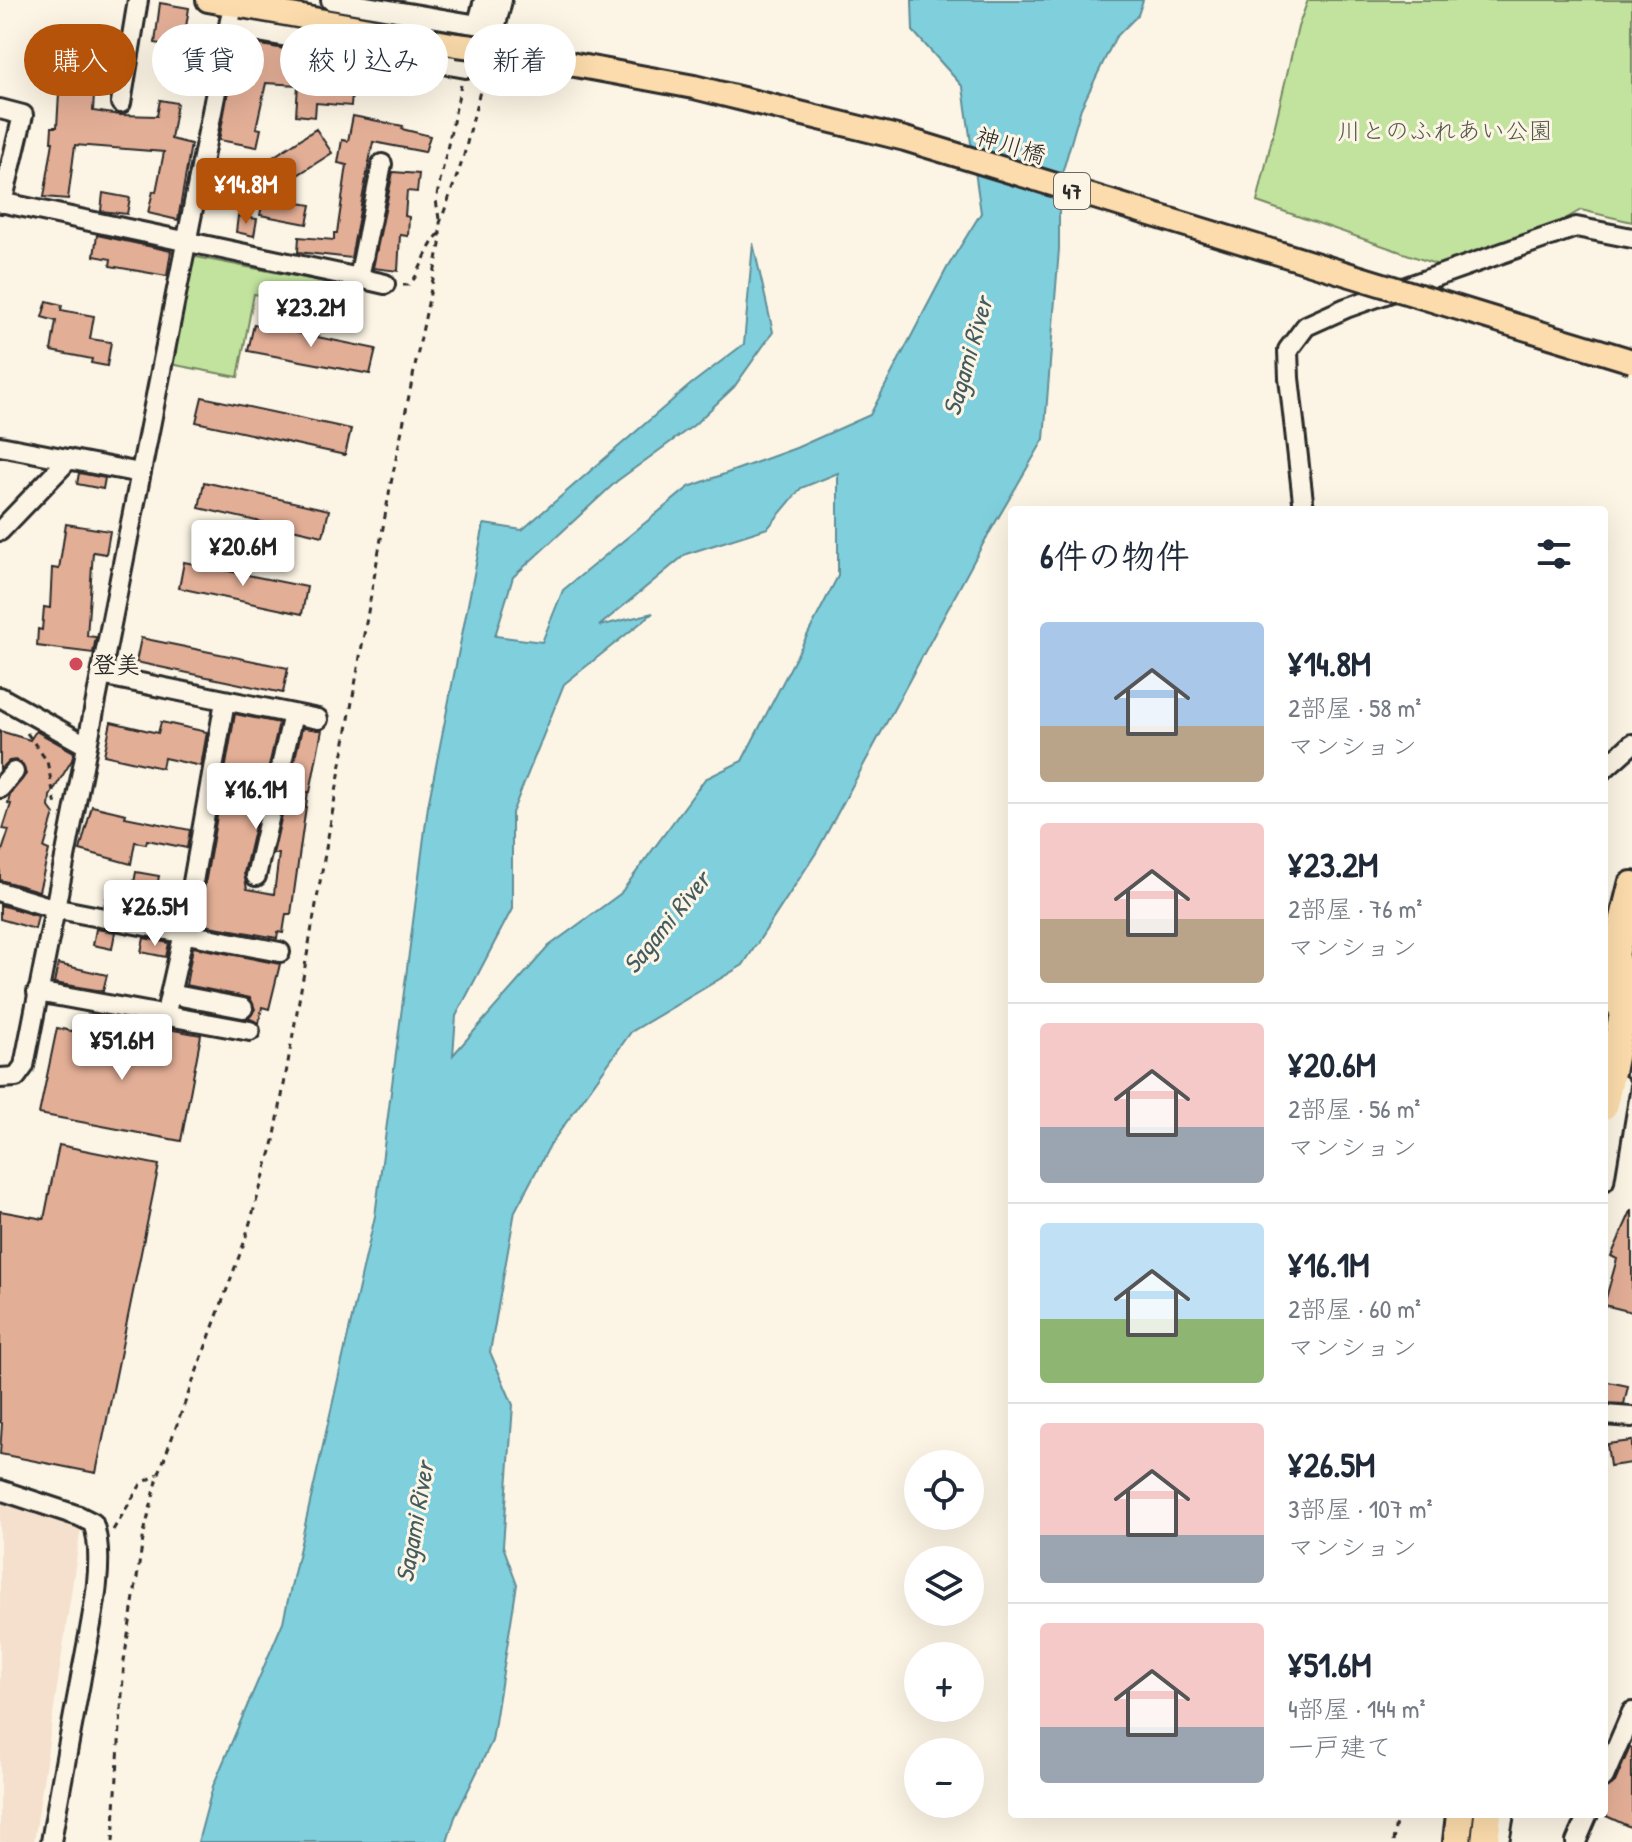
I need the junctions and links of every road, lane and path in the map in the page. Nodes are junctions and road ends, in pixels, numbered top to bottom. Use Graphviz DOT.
graph roads {
  1 [pos="138,0"];
  2 [pos="208,0"];
  3 [pos="331,0"];
  4 [pos="484,0"];
  5 [pos="502,0"];
  6 [pos="233,2"];
  7 [pos="230,24"];
  8 [pos="472,24"];
  9 [pos="478,24"];
  10 [pos="497,24"];
  11 [pos="264,33"];
  12 [pos="464,46"];
  13 [pos="576,65"];
  14 [pos="464,68"];
  15 [pos="464,75"];
  16 [pos="216,96"];
  17 [pos="480,96"];
  18 [pos="121,103"];
  19 [pos="0,109"];
  20 [pos="382,164"];
  21 [pos="1,203"];
  22 [pos="440,223"];
  23 [pos="440,233"];
  24 [pos="1632,238"];
  25 [pos="186,243"];
  26 [pos="359,278"];
  27 [pos="385,284"];
  28 [pos="1632,361"];
  29 [pos="0,446"];
  30 [pos="69,459"];
  31 [pos="140,473"];
  32 [pos="1304,506"];
  33 [pos="0,531"];
  34 [pos="101,675"];
  35 [pos="0,697"];
  36 [pos="225,701"];
  37 [pos="293,714"];
  38 [pos="318,719"];
  39 [pos="21,726"];
  40 [pos="1632,744"];
  41 [pos="86,745"];
  42 [pos="1608,765"];
  43 [pos="14,772"];
  44 [pos="0,788"];
  45 [pos="57,813"];
  46 [pos="256,876"];
  47 [pos="1632,885"];
  48 [pos="0,892"];
  49 [pos="53,908"];
  50 [pos="184,933"];
  51 [pos="280,952"];
  52 [pos="1632,970"];
  53 [pos="1608,984"];
  54 [pos="37,992"];
  55 [pos="170,994"];
  56 [pos="243,1008"];
  57 [pos="1632,1016"];
  58 [pos="165,1017"];
  59 [pos="250,1031"];
  60 [pos="0,1078"];
  61 [pos="1608,1087"];
  62 [pos="1608,1157"];
  63 [pos="1608,1415"];
  64 [pos="1632,1417"];
  65 [pos="159,1473"];
  66 [pos="0,1490"];
  67 [pos="99,1553"];
  68 [pos="1632,1712"];
  69 [pos="1608,1768"];
  70 [pos="1396,1818"];
  71 [pos="1460,1818"];
  72 [pos="1488,1818"];
  73 [pos="1503,1818"];
  74 [pos="1586,1818"];
  75 [pos="51,1842"];
  76 [pos="113,1842"];
  77 [pos="1393,1842"];
  78 [pos="1457,1842"];
  79 [pos="1485,1842"];
  80 [pos="1499,1842"];
  81 [pos="1576,1842"];
  1 -- 18 [label="street"];
  2 -- 6 [label="main road, 47"];
  3 -- 8 [label="street"];
  4 -- 9 [label="street"];
  5 -- 10 [label="street"];
  6 -- 7 [label="street"];
  6 -- 12 [label="main road, 47, bridge"];
  11 -- 14 [label="street"];
  13 -- 28 [label="main road, 神川橋 / 47, bridge"];
  15 -- 22 [label="path"];
  16 -- 25 [label="street"];
  17 -- 22 [label="path"];
  19 -- 21 [label="street"];
  20 -- 26 [label="street"];
  21 -- 25 [label="street"];
  22 -- 23 [label="path"];
  23 -- 27 [label="path"];
  23 -- 65 [label="path"];
  24 -- 32 [label="street"];
  25 -- 26 [label="street"];
  25 -- 31 [label="street"];
  26 -- 27 [label="street"];
  29 -- 30 [label="street"];
  30 -- 31 [label="street"];
  30 -- 33 [label="street"];
  31 -- 34 [label="street"];
  34 -- 36 [label="street"];
  34 -- 41 [label="street"];
  35 -- 41 [label="street"];
  36 -- 37 [label="street"];
  36 -- 50 [label="street"];
  37 -- 38 [label="street"];
  37 -- 46 [label="street"];
  39 -- 45 [label="path"];
  40 -- 42 [label="street"];
  41 -- 49 [label="street"];
  43 -- 44 [label="street"];
  47 -- 53 [label="highway"];
  48 -- 49 [label="street"];
  49 -- 50 [label="street"];
  49 -- 54 [label="street"];
  50 -- 51 [label="street"];
  50 -- 55 [label="street"];
  52 -- 61 [label="highway"];
  54 -- 58 [label="street"];
  54 -- 60 [label="street"];
  55 -- 56 [label="street"];
  55 -- 58 [label="street"];
  57 -- 62 [label="street"];
  58 -- 59 [label="street"];
  63 -- 64 [label="street"];
  65 -- 67 [label="path"];
  65 -- 76 [label="path"];
  66 -- 67 [label="street"];
  67 -- 75 [label="street"];
  68 -- 69 [label="street"];
  70 -- 77 [label="path"];
  71 -- 78 [label="highway"];
  72 -- 79 [label="highway"];
  73 -- 80 [label="street"];
  74 -- 81 [label="street"];
}
